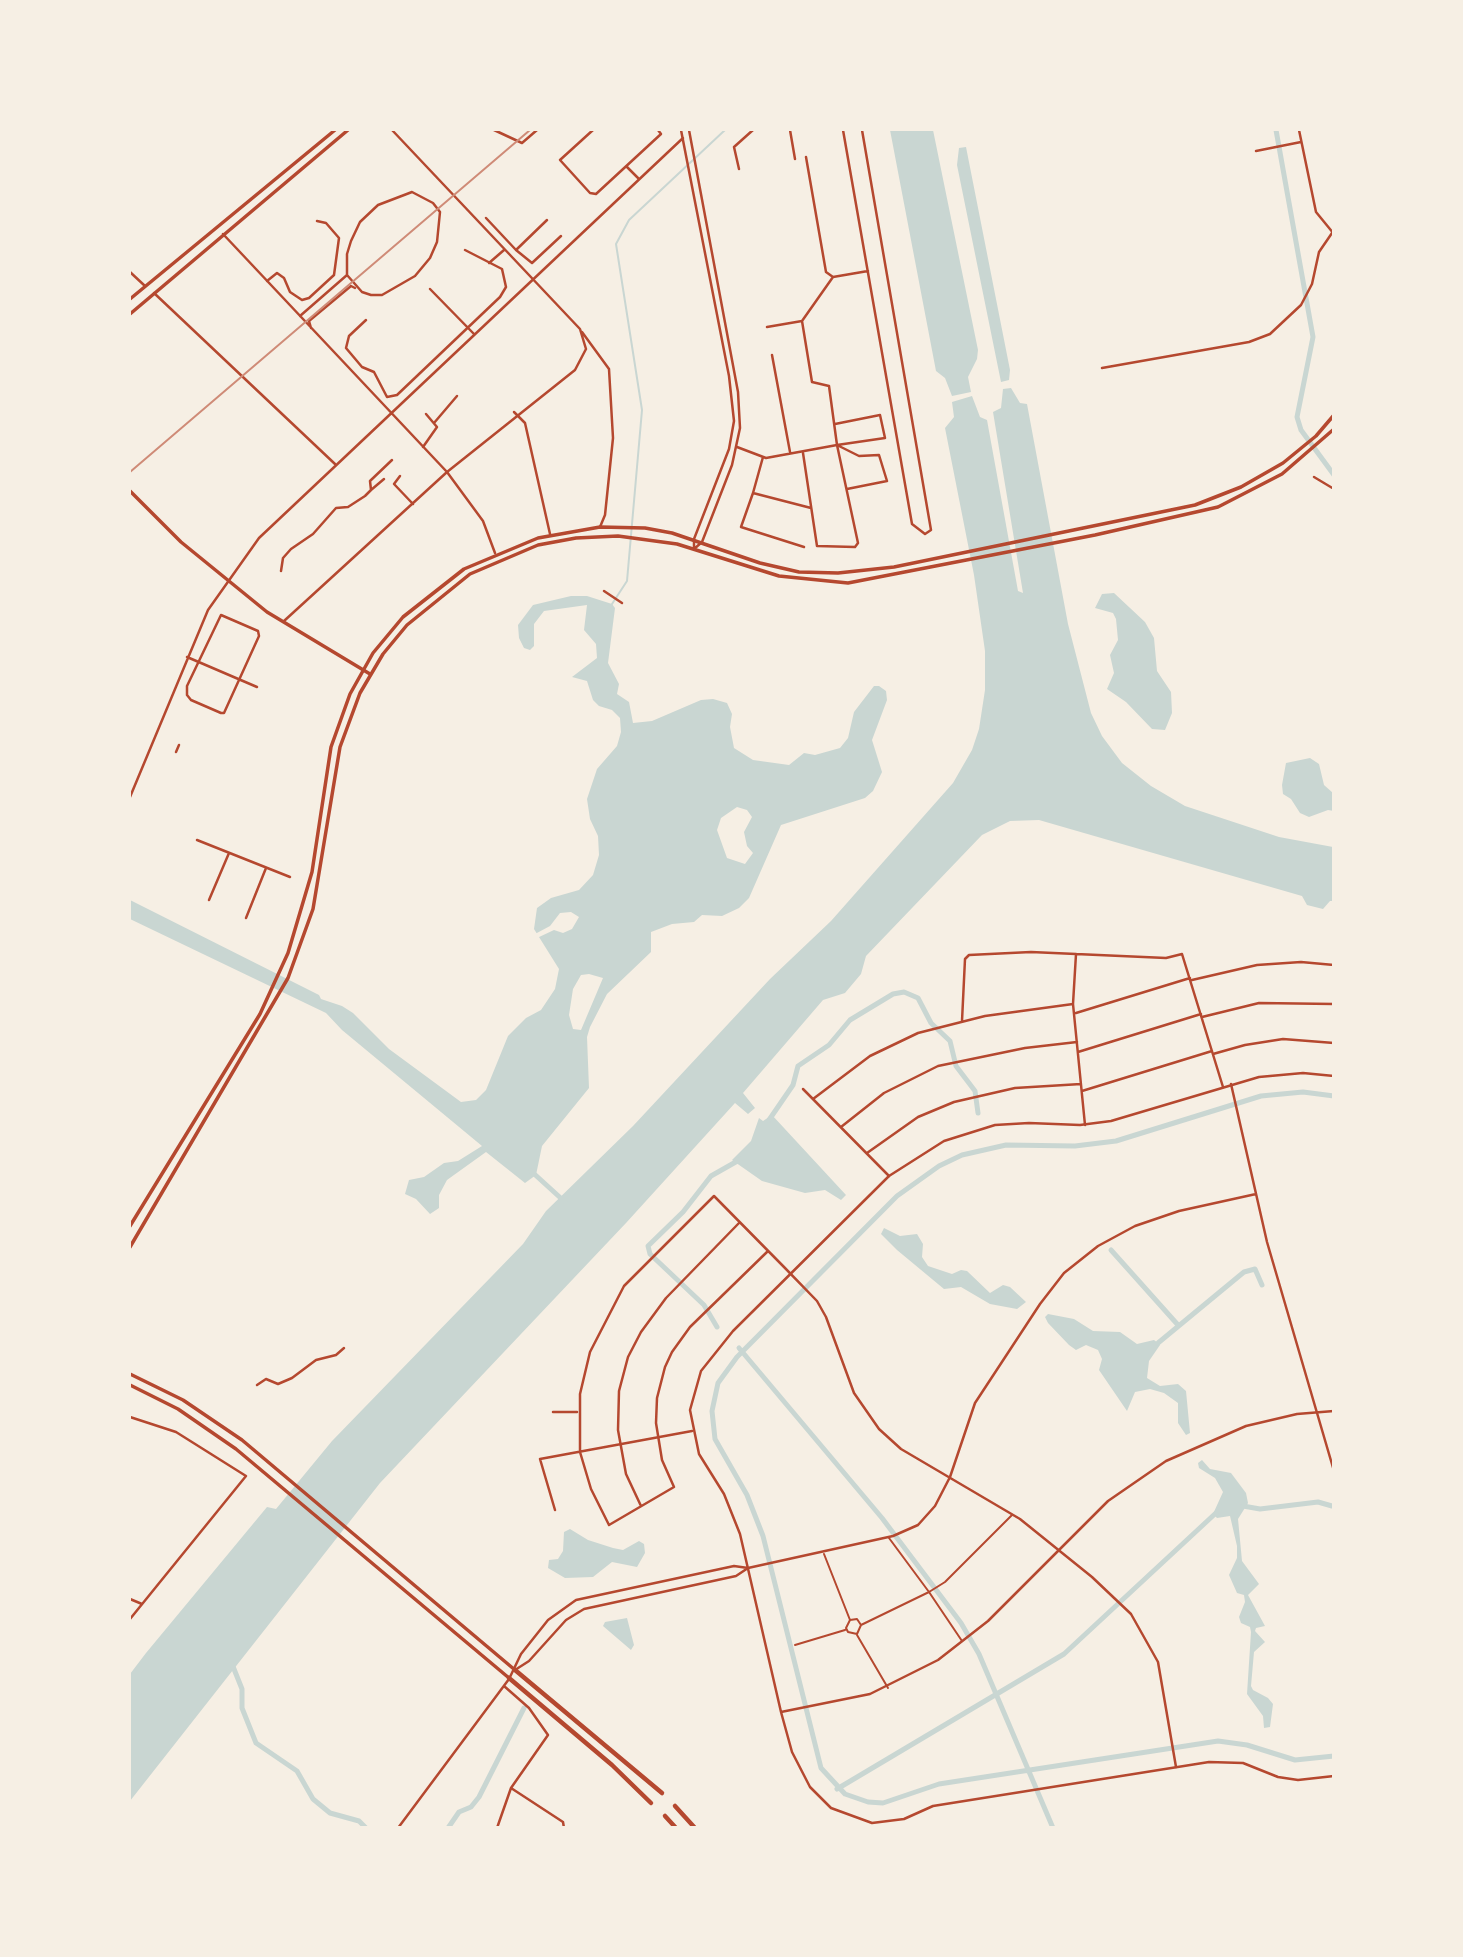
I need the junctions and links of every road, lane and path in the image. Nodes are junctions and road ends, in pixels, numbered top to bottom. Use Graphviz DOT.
graph roads {
  1 [pos="335,130"];
  2 [pos="348,130"];
  3 [pos="392,130"];
  4 [pos="494,130"];
  5 [pos="537,130"];
  6 [pos="593,130"];
  7 [pos="658,130"];
  8 [pos="681,130"];
  9 [pos="690,130"];
  10 [pos="753,130"];
  11 [pos="790,130"];
  12 [pos="843,130"];
  13 [pos="862,130"];
  14 [pos="1299,130"];
  15 [pos="683,138"];
  16 [pos="1301,142"];
  17 [pos="1256,151"];
  18 [pos="806,157"];
  19 [pos="796,159"];
  20 [pos="626,166"];
  21 [pos="739,169"];
  22 [pos="639,179"];
  23 [pos="486,218"];
  24 [pos="317,220"];
  25 [pos="547,220"];
  26 [pos="1333,233"];
  27 [pos="223,234"];
  28 [pos="561,236"];
  29 [pos="465,250"];
  30 [pos="504,250"];
  31 [pos="516,250"];
  32 [pos="489,263"];
  33 [pos="868,271"];
  34 [pos="130,272"];
  35 [pos="347,275"];
  36 [pos="833,278"];
  37 [pos="531,279"];
  38 [pos="267,281"];
  39 [pos="146,286"];
  40 [pos="359,289"];
  41 [pos="430,289"];
  42 [pos="154,293"];
  43 [pos="130,299"];
  44 [pos="130,314"];
  45 [pos="300,316"];
  46 [pos="366,320"];
  47 [pos="802,321"];
  48 [pos="767,327"];
  49 [pos="311,328"];
  50 [pos="468,328"];
  51 [pos="580,329"];
  52 [pos="474,334"];
  53 [pos="728,339"];
  54 [pos="722,341"];
  55 [pos="772,355"];
  56 [pos="1102,368"];
  57 [pos="457,396"];
  58 [pos="514,412"];
  59 [pos="391,414"];
  60 [pos="426,414"];
  61 [pos="519,414"];
  62 [pos="1334,415"];
  63 [pos="434,423"];
  64 [pos="835,424"];
  65 [pos="1334,429"];
  66 [pos="837,444"];
  67 [pos="424,447"];
  68 [pos="737,447"];
  69 [pos="803,452"];
  70 [pos="790,453"];
  71 [pos="763,457"];
  72 [pos="392,460"];
  73 [pos="336,465"];
  74 [pos="447,472"];
  75 [pos="400,476"];
  76 [pos="1314,477"];
  77 [pos="384,480"];
  78 [pos="847,489"];
  79 [pos="1334,489"];
  80 [pos="371,490"];
  81 [pos="130,491"];
  82 [pos="753,493"];
  83 [pos="413,505"];
  84 [pos="811,508"];
  85 [pos="600,527"];
  86 [pos="550,534"];
  87 [pos="694,539"];
  88 [pos="702,542"];
  89 [pos="804,547"];
  90 [pos="694,549"];
  91 [pos="495,554"];
  92 [pos="281,571"];
  93 [pos="227,580"];
  94 [pos="604,591"];
  95 [pos="622,603"];
  96 [pos="282,622"];
  97 [pos="187,657"];
  98 [pos="198,662"];
  99 [pos="362,670"];
  100 [pos="370,674"];
  101 [pos="239,680"];
  102 [pos="257,687"];
  103 [pos="179,745"];
  104 [pos="176,752"];
  105 [pos="130,797"];
  106 [pos="197,840"];
  107 [pos="229,853"];
  108 [pos="266,868"];
  109 [pos="290,877"];
  110 [pos="209,900"];
  111 [pos="246,918"];
  112 [pos="1076,954"];
  113 [pos="1334,965"];
  114 [pos="1190,979"];
  115 [pos="1073,1004"];
  116 [pos="1334,1004"];
  117 [pos="1075,1013"];
  118 [pos="1201,1016"];
  119 [pos="962,1021"];
  120 [pos="1077,1042"];
  121 [pos="1334,1043"];
  122 [pos="1078,1052"];
  123 [pos="1212,1053"];
  124 [pos="1334,1076"];
  125 [pos="1081,1084"];
  126 [pos="1231,1084"];
  127 [pos="1223,1087"];
  128 [pos="803,1089"];
  129 [pos="1082,1091"];
  130 [pos="813,1099"];
  131 [pos="1085,1125"];
  132 [pos="841,1127"];
  133 [pos="867,1153"];
  134 [pos="890,1176"];
  135 [pos="1256,1194"];
  136 [pos="740,1222"];
  137 [pos="130,1226"];
  138 [pos="130,1247"];
  139 [pos="768,1251"];
  140 [pos="791,1274"];
  141 [pos="344,1348"];
  142 [pos="130,1374"];
  143 [pos="130,1385"];
  144 [pos="257,1385"];
  145 [pos="1334,1411"];
  146 [pos="552,1412"];
  147 [pos="578,1412"];
  148 [pos="1315,1412"];
  149 [pos="130,1417"];
  150 [pos="692,1432"];
  151 [pos="657,1438"];
  152 [pos="620,1444"];
  153 [pos="580,1452"];
  154 [pos="1334,1471"];
  155 [pos="950,1477"];
  156 [pos="641,1506"];
  157 [pos="555,1510"];
  158 [pos="1013,1514"];
  159 [pos="890,1537"];
  160 [pos="1058,1549"];
  161 [pos="824,1553"];
  162 [pos="748,1568"];
  163 [pos="931,1591"];
  164 [pos="130,1599"];
  165 [pos="142,1604"];
  166 [pos="130,1619"];
  167 [pos="850,1620"];
  168 [pos="861,1625"];
  169 [pos="846,1629"];
  170 [pos="857,1634"];
  171 [pos="965,1641"];
  172 [pos="796,1645"];
  173 [pos="515,1671"];
  174 [pos="509,1678"];
  175 [pos="504,1686"];
  176 [pos="888,1688"];
  177 [pos="781,1712"];
  178 [pos="1175,1767"];
  179 [pos="1334,1776"];
  180 [pos="512,1788"];
  181 [pos="662,1793"];
  182 [pos="651,1803"];
  183 [pos="676,1806"];
  184 [pos="665,1816"];
  185 [pos="497,1827"];
  186 [pos="398,1828"];
  187 [pos="564,1828"];
  188 [pos="676,1828"];
  189 [pos="695,1828"];
  1 -- 39 [label="main road"];
  2 -- 27 [label="main road"];
  3 -- 30 [label="street"];
  4 -- 5 [label="street"];
  6 -- 20 [label="street"];
  7 -- 20 [label="street"];
  8 -- 15 [label="street"];
  9 -- 53 [label="street"];
  10 -- 21 [label="street"];
  11 -- 19 [label="street"];
  12 -- 33 [label="street"];
  13 -- 33 [label="street"];
  14 -- 16 [label="street"];
  15 -- 22 [label="street"];
  15 -- 54 [label="street"];
  16 -- 17 [label="street"];
  16 -- 26 [label="street"];
  18 -- 36 [label="street"];
  20 -- 22 [label="street"];
  22 -- 37 [label="street"];
  23 -- 31 [label="street"];
  24 -- 38 [label="street"];
  25 -- 31 [label="street"];
  26 -- 56 [label="street"];
  27 -- 38 [label="street"];
  27 -- 42 [label="main road"];
  28 -- 31 [label="street"];
  29 -- 32 [label="street"];
  30 -- 32 [label="street"];
  30 -- 37 [label="street"];
  32 -- 50 [label="street"];
  33 -- 36 [label="street"];
  34 -- 39 [label="street"];
  35 -- 40 [label="street"];
  35 -- 40 [label="street"];
  35 -- 45 [label="street"];
  36 -- 47 [label="street"];
  37 -- 51 [label="street"];
  37 -- 52 [label="street"];
  38 -- 45 [label="street"];
  39 -- 43 [label="main road"];
  40 -- 49 [label="street"];
  41 -- 50 [label="street"];
  42 -- 44 [label="main road"];
  42 -- 73 [label="street"];
  45 -- 49 [label="street"];
  46 -- 50 [label="street"];
  47 -- 48 [label="street"];
  47 -- 64 [label="street"];
  49 -- 59 [label="street"];
  50 -- 52 [label="street"];
  51 -- 61 [label="street"];
  51 -- 85 [label="street"];
  52 -- 59 [label="street"];
  53 -- 54 [label="street"];
  53 -- 68 [label="street"];
  54 -- 87 [label="street"];
  55 -- 70 [label="street"];
  57 -- 63 [label="street"];
  58 -- 61 [label="street"];
  59 -- 67 [label="street"];
  59 -- 73 [label="street"];
  60 -- 63 [label="street"];
  61 -- 74 [label="street"];
  61 -- 86 [label="street"];
  62 -- 88 [label="main road"];
  63 -- 67 [label="street"];
  64 -- 66 [label="street"];
  64 -- 66 [label="street"];
  65 -- 90 [label="main road"];
  66 -- 69 [label="street"];
  66 -- 78 [label="street"];
  66 -- 78 [label="street"];
  67 -- 74 [label="street"];
  68 -- 71 [label="street"];
  68 -- 88 [label="street"];
  69 -- 70 [label="street"];
  69 -- 84 [label="street"];
  70 -- 71 [label="street"];
  71 -- 82 [label="street"];
  72 -- 80 [label="street"];
  73 -- 93 [label="street"];
  74 -- 83 [label="street"];
  74 -- 91 [label="street"];
  75 -- 83 [label="street"];
  76 -- 79 [label="street"];
  77 -- 80 [label="street"];
  78 -- 84 [label="street"];
  80 -- 92 [label="street"];
  81 -- 93 [label="main road"];
  82 -- 84 [label="street"];
  82 -- 89 [label="street"];
  83 -- 96 [label="street"];
  85 -- 86 [label="main road"];
  85 -- 87 [label="main road"];
  86 -- 91 [label="main road"];
  87 -- 88 [label="main road"];
  87 -- 90 [label="street"];
  88 -- 90 [label="street"];
  90 -- 100 [label="main road"];
  91 -- 99 [label="main road"];
  93 -- 96 [label="main road"];
  93 -- 97 [label="street"];
  94 -- 95 [label="street"];
  96 -- 99 [label="main road"];
  97 -- 98 [label="street"];
  97 -- 105 [label="street"];
  98 -- 101 [label="street"];
  98 -- 101 [label="street"];
  98 -- 101 [label="street"];
  99 -- 100 [label="main road"];
  99 -- 137 [label="main road"];
  100 -- 138 [label="main road"];
  101 -- 102 [label="street"];
  103 -- 104 [label="street"];
  106 -- 107 [label="street"];
  107 -- 108 [label="street"];
  107 -- 110 [label="street"];
  108 -- 109 [label="street"];
  108 -- 111 [label="street"];
  112 -- 114 [label="street"];
  112 -- 115 [label="street"];
  112 -- 119 [label="street"];
  113 -- 114 [label="street"];
  114 -- 117 [label="street"];
  114 -- 118 [label="street"];
  115 -- 117 [label="street"];
  115 -- 119 [label="street"];
  116 -- 118 [label="street"];
  117 -- 120 [label="street"];
  118 -- 122 [label="street"];
  118 -- 123 [label="street"];
  119 -- 130 [label="street"];
  120 -- 122 [label="street"];
  120 -- 132 [label="street"];
  121 -- 123 [label="street"];
  122 -- 125 [label="street"];
  123 -- 127 [label="street"];
  123 -- 129 [label="street"];
  124 -- 126 [label="street"];
  125 -- 129 [label="street"];
  125 -- 133 [label="street"];
  126 -- 127 [label="street"];
  126 -- 135 [label="street"];
  127 -- 131 [label="street"];
  128 -- 130 [label="street"];
  129 -- 131 [label="street"];
  130 -- 132 [label="street"];
  131 -- 134 [label="street"];
  132 -- 133 [label="street"];
  133 -- 134 [label="street"];
  134 -- 140 [label="street"];
  135 -- 148 [label="street"];
  135 -- 155 [label="street"];
  136 -- 139 [label="street"];
  136 -- 147 [label="street"];
  136 -- 152 [label="street"];
  139 -- 140 [label="street"];
  139 -- 151 [label="street"];
  140 -- 150 [label="street"];
  140 -- 155 [label="street"];
  141 -- 144 [label="street"];
  142 -- 173 [label="main road"];
  143 -- 174 [label="main road"];
  145 -- 148 [label="street"];
  146 -- 147 [label="street"];
  147 -- 153 [label="street"];
  148 -- 154 [label="street"];
  148 -- 160 [label="street"];
  149 -- 165 [label="street"];
  150 -- 151 [label="street"];
  150 -- 162 [label="street"];
  151 -- 152 [label="street"];
  151 -- 156 [label="street"];
  152 -- 153 [label="street"];
  152 -- 156 [label="street"];
  153 -- 156 [label="street"];
  153 -- 157 [label="street"];
  155 -- 158 [label="street"];
  155 -- 159 [label="street"];
  158 -- 160 [label="street"];
  158 -- 163 [label="street"];
  159 -- 161 [label="street"];
  159 -- 163 [label="street"];
  160 -- 171 [label="street"];
  160 -- 178 [label="street"];
  161 -- 162 [label="street"];
  161 -- 167 [label="street"];
  162 -- 173 [label="street"];
  162 -- 173 [label="street"];
  162 -- 177 [label="street"];
  163 -- 168 [label="street"];
  163 -- 171 [label="street"];
  164 -- 165 [label="street"];
  165 -- 166 [label="street"];
  167 -- 168 [label="street"];
  167 -- 169 [label="street"];
  168 -- 170 [label="street"];
  169 -- 170 [label="street"];
  169 -- 172 [label="street"];
  170 -- 176 [label="street"];
  171 -- 176 [label="street"];
  173 -- 174 [label="street"];
  173 -- 181 [label="highway"];
  174 -- 175 [label="street"];
  174 -- 182 [label="highway"];
  175 -- 180 [label="street"];
  175 -- 186 [label="street"];
  176 -- 177 [label="street"];
  177 -- 178 [label="street"];
  178 -- 179 [label="street"];
  180 -- 185 [label="street"];
  180 -- 187 [label="street"];
  183 -- 189 [label="highway"];
  184 -- 188 [label="highway"];
}
